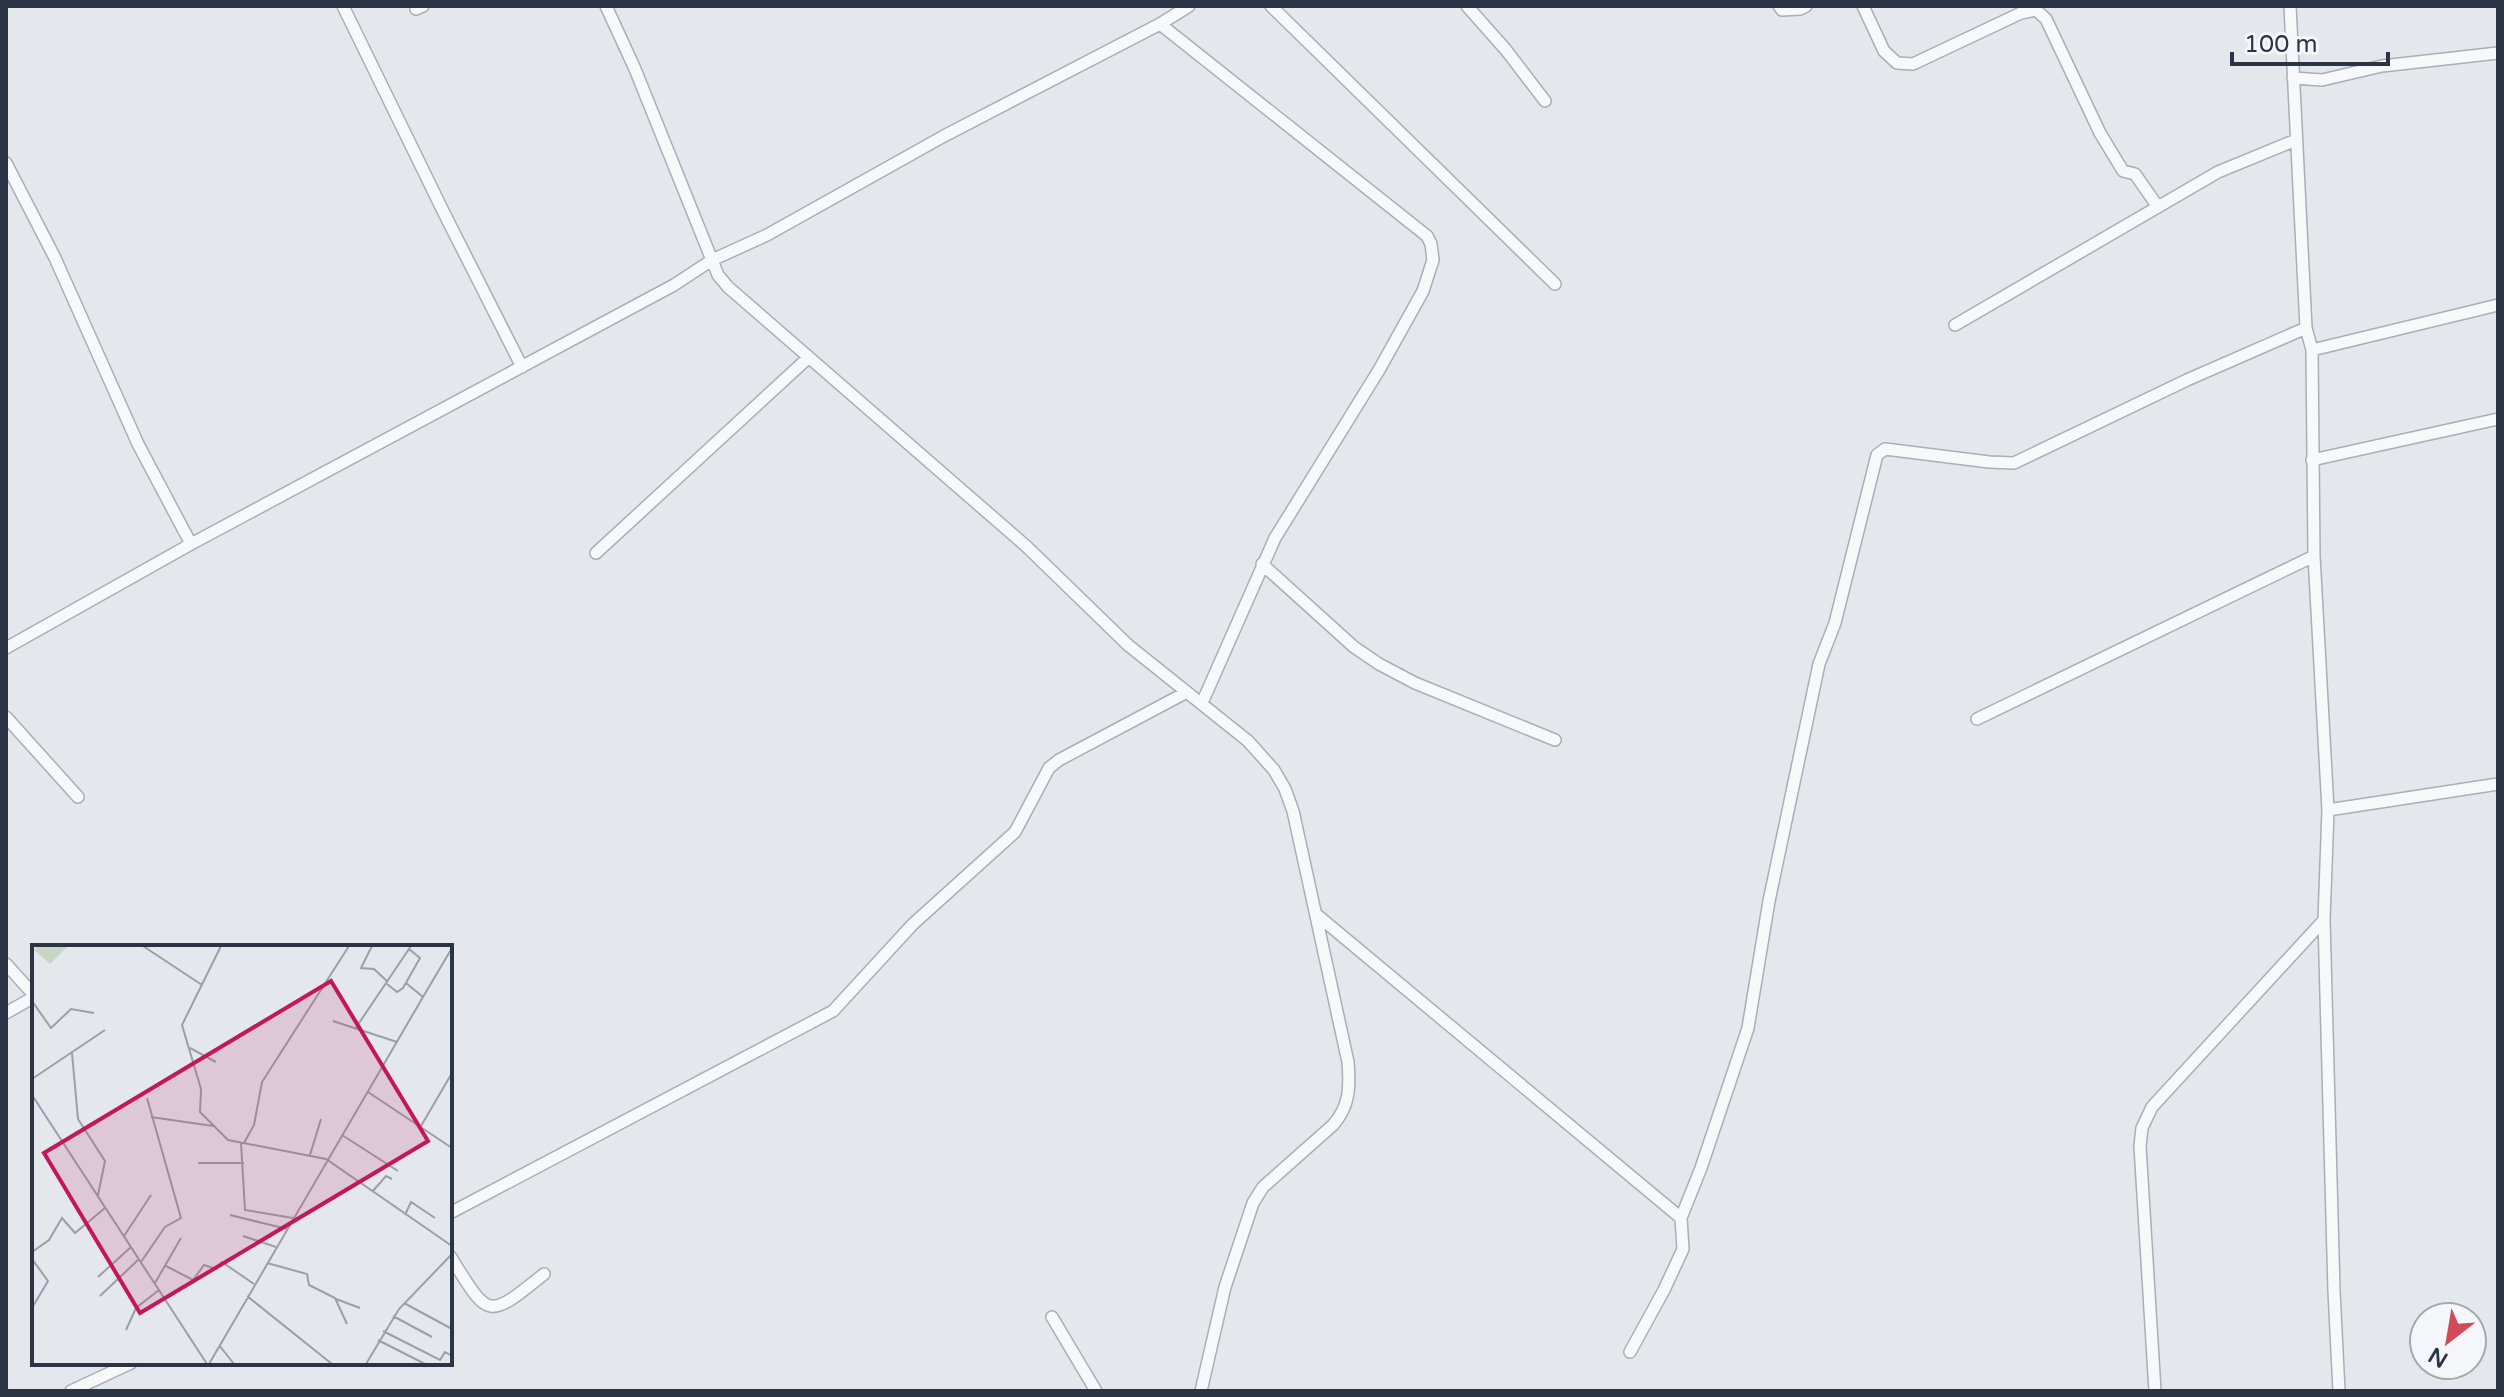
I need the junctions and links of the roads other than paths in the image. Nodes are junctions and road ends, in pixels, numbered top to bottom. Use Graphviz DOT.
graph roads {
  1 [pos="343,6"];
  2 [pos="606,6"];
  3 [pos="1189,6"];
  4 [pos="1271,6"];
  5 [pos="1467,6"];
  6 [pos="1779,6"];
  7 [pos="1806,6"];
  8 [pos="1863,6"];
  9 [pos="2290,6"];
  10 [pos="1160,24"];
  11 [pos="2498,53"];
  12 [pos="2293,78"];
  13 [pos="1545,101"];
  14 [pos="2296,140"];
  15 [pos="6,163"];
  16 [pos="2158,207"];
  17 [pos="712,260"];
  18 [pos="1555,284"];
  19 [pos="2498,305"];
  20 [pos="1955,325"];
  21 [pos="2306,328"];
  22 [pos="2312,350"];
  23 [pos="808,358"];
  24 [pos="522,367"];
  25 [pos="2498,419"];
  26 [pos="2312,460"];
  27 [pos="191,544"];
  28 [pos="596,553"];
  29 [pos="2314,556"];
  30 [pos="1262,564"];
  31 [pos="6,648"];
  32 [pos="1187,692"];
  33 [pos="1202,703"];
  34 [pos="6,717"];
  35 [pos="1977,719"];
  36 [pos="1555,740"];
  37 [pos="2498,784"];
  38 [pos="78,797"];
  39 [pos="2328,810"];
  40 [pos="1317,915"];
  41 [pos="2324,920"];
  42 [pos="6,964"];
  43 [pos="32,994"];
  44 [pos="32,997"];
  45 [pos="6,1013"];
  46 [pos="452,1212"];
  47 [pos="1681,1218"];
  48 [pos="452,1259"];
  49 [pos="544,1274"];
  50 [pos="1052,1317"];
  51 [pos="1630,1352"];
  52 [pos="127,1365"];
  53 [pos="71,1391"];
  54 [pos="1096,1391"];
  55 [pos="1201,1391"];
  56 [pos="2155,1391"];
  57 [pos="2339,1391"];
  1 -- 24 [label="street"];
  2 -- 17 [label="street"];
  3 -- 10 [label="street"];
  4 -- 18 [label="street"];
  5 -- 13 [label="street"];
  6 -- 7 [label="street"];
  8 -- 16 [label="street"];
  9 -- 12 [label="street"];
  10 -- 17 [label="street"];
  10 -- 30 [label="street"];
  11 -- 12 [label="street"];
  12 -- 14 [label="street"];
  14 -- 16 [label="street"];
  14 -- 21 [label="street"];
  15 -- 27 [label="street"];
  16 -- 20 [label="street"];
  17 -- 23 [label="street"];
  17 -- 24 [label="street"];
  19 -- 22 [label="street"];
  21 -- 22 [label="street"];
  21 -- 47 [label="street"];
  22 -- 26 [label="street"];
  23 -- 28 [label="street"];
  23 -- 32 [label="street"];
  24 -- 27 [label="street"];
  25 -- 26 [label="street"];
  26 -- 29 [label="street"];
  27 -- 31 [label="street"];
  29 -- 35 [label="street"];
  29 -- 39 [label="street"];
  30 -- 33 [label="street"];
  30 -- 36 [label="street"];
  32 -- 33 [label="street"];
  32 -- 46 [label="street"];
  33 -- 40 [label="street"];
  34 -- 38 [label="street"];
  37 -- 39 [label="street"];
  39 -- 41 [label="street"];
  40 -- 47 [label="street"];
  40 -- 55 [label="street"];
  41 -- 56 [label="street"];
  41 -- 57 [label="street"];
  42 -- 43 [label="street"];
  44 -- 45 [label="street"];
  47 -- 51 [label="street"];
  48 -- 49 [label="street"];
  50 -- 54 [label="street"];
  52 -- 53 [label="street"];
}
